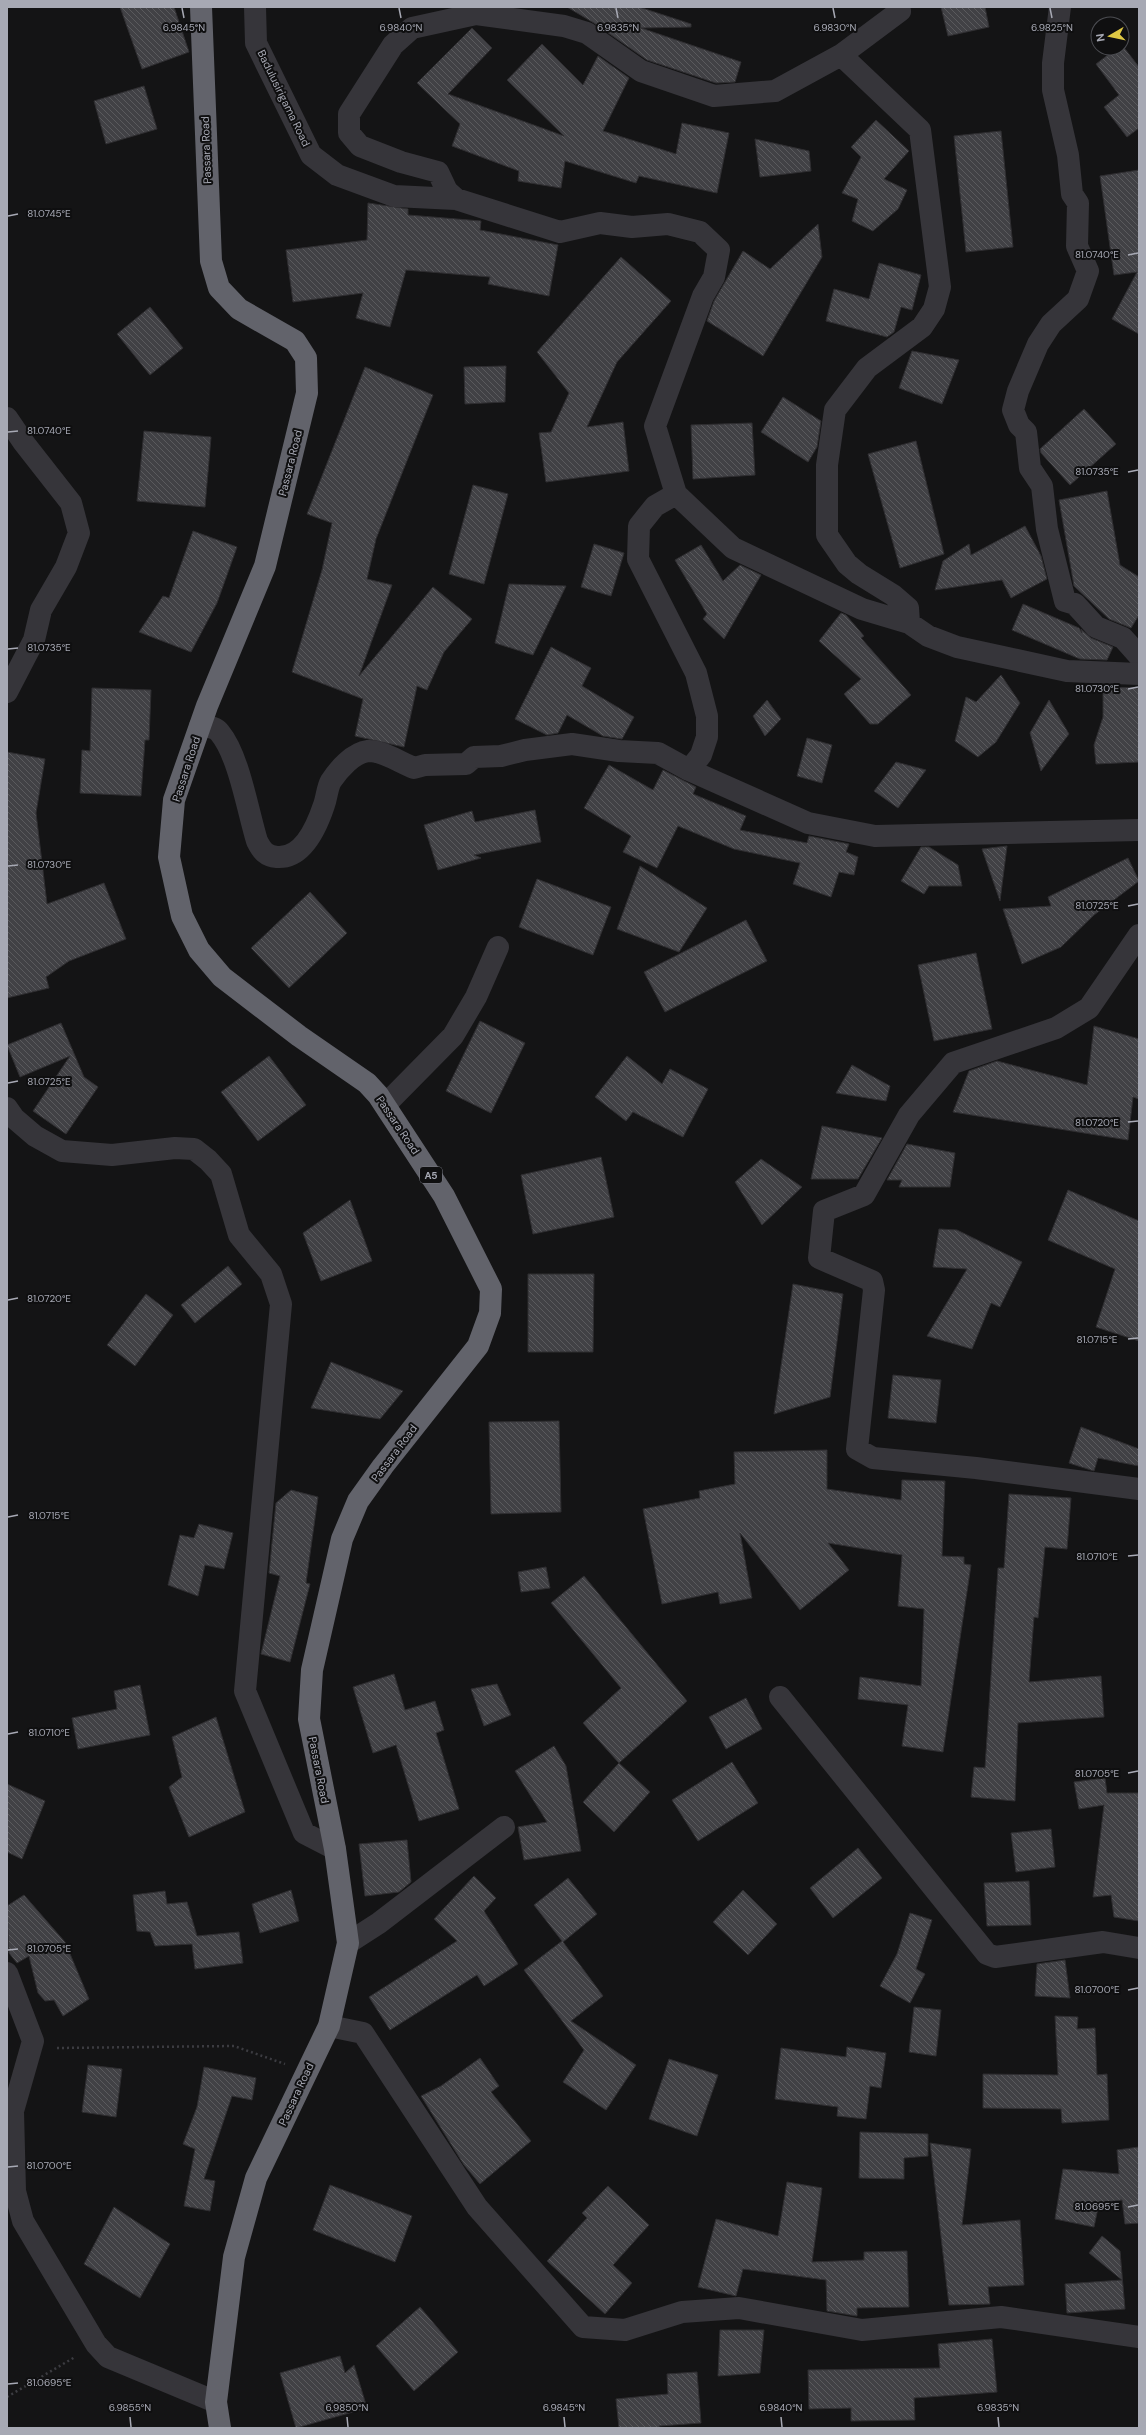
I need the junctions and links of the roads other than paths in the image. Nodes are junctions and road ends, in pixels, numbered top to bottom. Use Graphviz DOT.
graph roads {
  1 [pos="200,7"];
  2 [pos="255,7"];
  3 [pos="899,7"];
  4 [pos="1060,7"];
  5 [pos="841,55"];
  6 [pos="456,199"];
  7 [pos="7,418"];
  8 [pos="676,494"];
  9 [pos="909,623"];
  10 [pos="1139,656"];
  11 [pos="1139,674"];
  12 [pos="7,692"];
  13 [pos="200,726"];
  14 [pos="689,770"];
  15 [pos="1139,830"];
  16 [pos="1139,935"];
  17 [pos="498,947"];
  18 [pos="385,1105"];
  19 [pos="7,1108"];
  20 [pos="1139,1489"];
  21 [pos="780,1697"];
  22 [pos="504,1827"];
  23 [pos="334,1849"];
  24 [pos="348,1943"];
  25 [pos="1139,1948"];
  26 [pos="7,1974"];
  27 [pos="329,2026"];
  28 [pos="1139,2338"];
  29 [pos="216,2402"];
  30 [pos="220,2428"];
  1 -- 13 [label="highway, Passara Road / A5"];
  2 -- 6 [label="street, Badulusirigama Road"];
  3 -- 5 [label="street"];
  4 -- 10 [label="street"];
  5 -- 6 [label="street"];
  5 -- 9 [label="street"];
  6 -- 8 [label="street, Badulusirigama Road"];
  7 -- 12 [label="street"];
  8 -- 9 [label="street"];
  8 -- 14 [label="street"];
  9 -- 11 [label="street"];
  13 -- 14 [label="street"];
  13 -- 18 [label="highway, Passara Road / A5"];
  14 -- 15 [label="street"];
  16 -- 20 [label="street"];
  17 -- 18 [label="street"];
  18 -- 23 [label="highway, Passara Road / A5"];
  19 -- 23 [label="street"];
  21 -- 25 [label="street"];
  22 -- 24 [label="street"];
  23 -- 24 [label="highway, Passara Road / A5"];
  24 -- 27 [label="highway, Passara Road / A5"];
  26 -- 29 [label="street"];
  27 -- 28 [label="street"];
  27 -- 29 [label="highway, Passara Road / A5"];
  29 -- 30 [label="highway, Passara Road / A5"];
}
